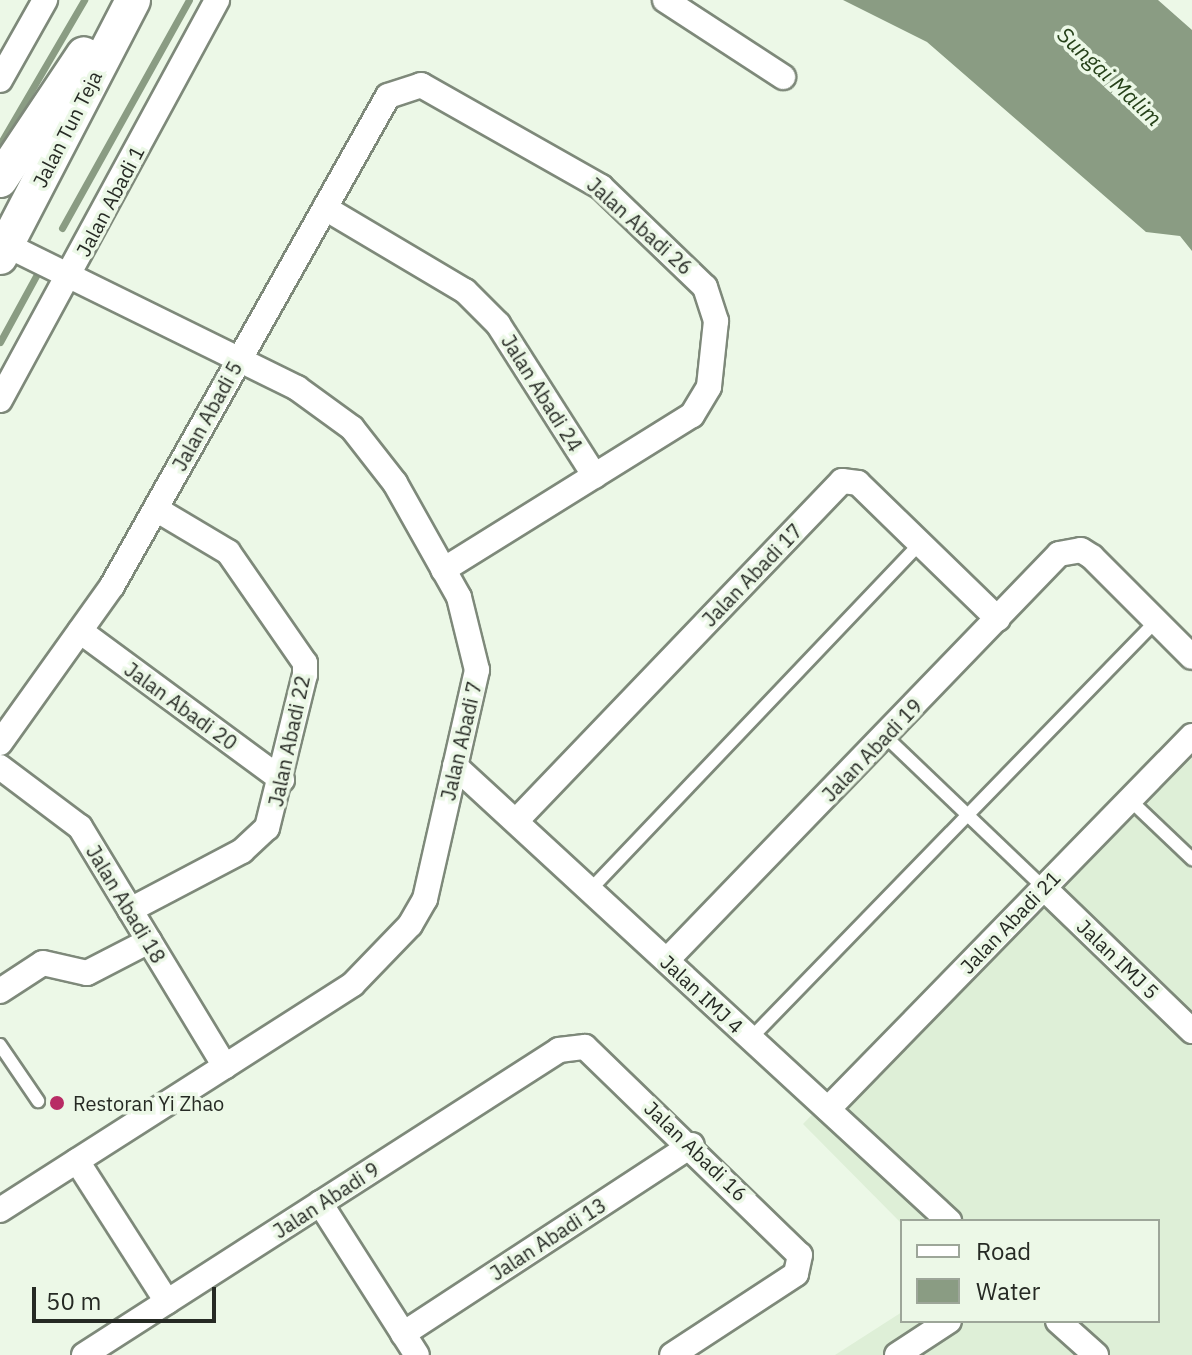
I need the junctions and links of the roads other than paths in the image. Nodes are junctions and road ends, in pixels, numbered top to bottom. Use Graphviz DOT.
graph roads {
  1 [pos="45,0"];
  2 [pos="126,0"];
  3 [pos="133,0"];
  4 [pos="217,0"];
  5 [pos="665,0"];
  6 [pos="783,77"];
  7 [pos="0,80"];
  8 [pos="406,88"];
  9 [pos="0,180"];
  10 [pos="325,208"];
  11 [pos="4,251"];
  12 [pos="71,276"];
  13 [pos="239,360"];
  14 [pos="0,400"];
  15 [pos="595,476"];
  16 [pos="156,509"];
  17 [pos="920,543"];
  18 [pos="443,570"];
  19 [pos="998,619"];
  20 [pos="1156,621"];
  21 [pos="80,631"];
  22 [pos="1192,657"];
  23 [pos="885,736"];
  24 [pos="1192,736"];
  25 [pos="0,743"];
  26 [pos="455,766"];
  27 [pos="0,767"];
  28 [pos="282,780"];
  29 [pos="1130,800"];
  30 [pos="966,814"];
  31 [pos="516,821"];
  32 [pos="1192,859"];
  33 [pos="1044,888"];
  34 [pos="590,890"];
  35 [pos="130,910"];
  36 [pos="149,941"];
  37 [pos="667,960"];
  38 [pos="0,991"];
  39 [pos="1192,1031"];
  40 [pos="750,1039"];
  41 [pos="0,1045"];
  42 [pos="569,1047"];
  43 [pos="225,1066"];
  44 [pos="38,1101"];
  45 [pos="828,1109"];
  46 [pos="692,1145"];
  47 [pos="77,1161"];
  48 [pos="320,1203"];
  49 [pos="0,1210"];
  50 [pos="947,1219"];
  51 [pos="167,1302"];
  52 [pos="946,1323"];
  53 [pos="1060,1323"];
  54 [pos="403,1334"];
  55 [pos="84,1355"];
  56 [pos="417,1355"];
  57 [pos="672,1355"];
  58 [pos="897,1355"];
  59 [pos="1096,1355"];
  1 -- 7 [label="street"];
  2 -- 9 [label="main road, Jalan Tun Teja"];
  3 -- 11 [label="main road, Jalan Tun Teja"];
  4 -- 12 [label="street, Jalan Abadi 1"];
  5 -- 6 [label="street"];
  8 -- 10 [label="street, Jalan Abadi 5"];
  8 -- 15 [label="street, Jalan Abadi 26"];
  10 -- 13 [label="street, Jalan Abadi 5"];
  10 -- 15 [label="street, Jalan Abadi 24"];
  11 -- 12 [label="street, Jalan Abadi 7"];
  12 -- 13 [label="street, Jalan Abadi 7"];
  12 -- 14 [label="street, Jalan Abadi 1"];
  13 -- 16 [label="street, Jalan Abadi 5"];
  13 -- 18 [label="street, Jalan Abadi 7"];
  15 -- 18 [label="street, Jalan Abadi 26"];
  16 -- 21 [label="street, Jalan Abadi 5"];
  16 -- 28 [label="street, Jalan Abadi 22"];
  17 -- 19 [label="street, Jalan Abadi 17"];
  17 -- 31 [label="street, Jalan Abadi 17"];
  17 -- 34 [label="lane"];
  18 -- 26 [label="street, Jalan Abadi 7"];
  19 -- 20 [label="street, Jalan Abadi 19"];
  19 -- 23 [label="street, Jalan Abadi 19"];
  20 -- 22 [label="street"];
  20 -- 30 [label="lane"];
  21 -- 25 [label="street, Jalan Abadi 5"];
  21 -- 28 [label="street, Jalan Abadi 20"];
  23 -- 30 [label="lane"];
  23 -- 37 [label="street, Jalan Abadi 19"];
  24 -- 29 [label="street, Jalan Abadi 21"];
  26 -- 31 [label="street, Jalan IMJ 4"];
  26 -- 43 [label="street, Jalan Abadi 7"];
  27 -- 35 [label="street, Jalan Abadi 18"];
  28 -- 35 [label="street, Jalan Abadi 22"];
  29 -- 32 [label="lane"];
  29 -- 33 [label="street, Jalan Abadi 21"];
  30 -- 33 [label="lane"];
  30 -- 40 [label="lane"];
  31 -- 34 [label="street, Jalan IMJ 4"];
  33 -- 39 [label="street, Jalan IMJ 5"];
  33 -- 45 [label="street, Jalan Abadi 21"];
  34 -- 37 [label="street, Jalan IMJ 4"];
  35 -- 36 [label="street, Jalan Abadi 18"];
  36 -- 38 [label="street"];
  36 -- 43 [label="street, Jalan Abadi 18"];
  37 -- 40 [label="street, Jalan IMJ 4"];
  40 -- 45 [label="street, Jalan IMJ 4"];
  41 -- 44 [label="lane"];
  42 -- 46 [label="street, Jalan Abadi 16"];
  42 -- 48 [label="street, Jalan Abadi 9"];
  43 -- 47 [label="street, Jalan Abadi 7"];
  45 -- 50 [label="street, Jalan IMJ 4"];
  46 -- 54 [label="street, Jalan Abadi 13"];
  46 -- 57 [label="street, Jalan Abadi 16"];
  47 -- 49 [label="street, Jalan Abadi 7"];
  47 -- 51 [label="street"];
  48 -- 51 [label="street, Jalan Abadi 9"];
  48 -- 54 [label="street"];
  51 -- 55 [label="street, Jalan Abadi 9"];
  52 -- 58 [label="street"];
  53 -- 59 [label="street"];
  54 -- 56 [label="street"];
}
